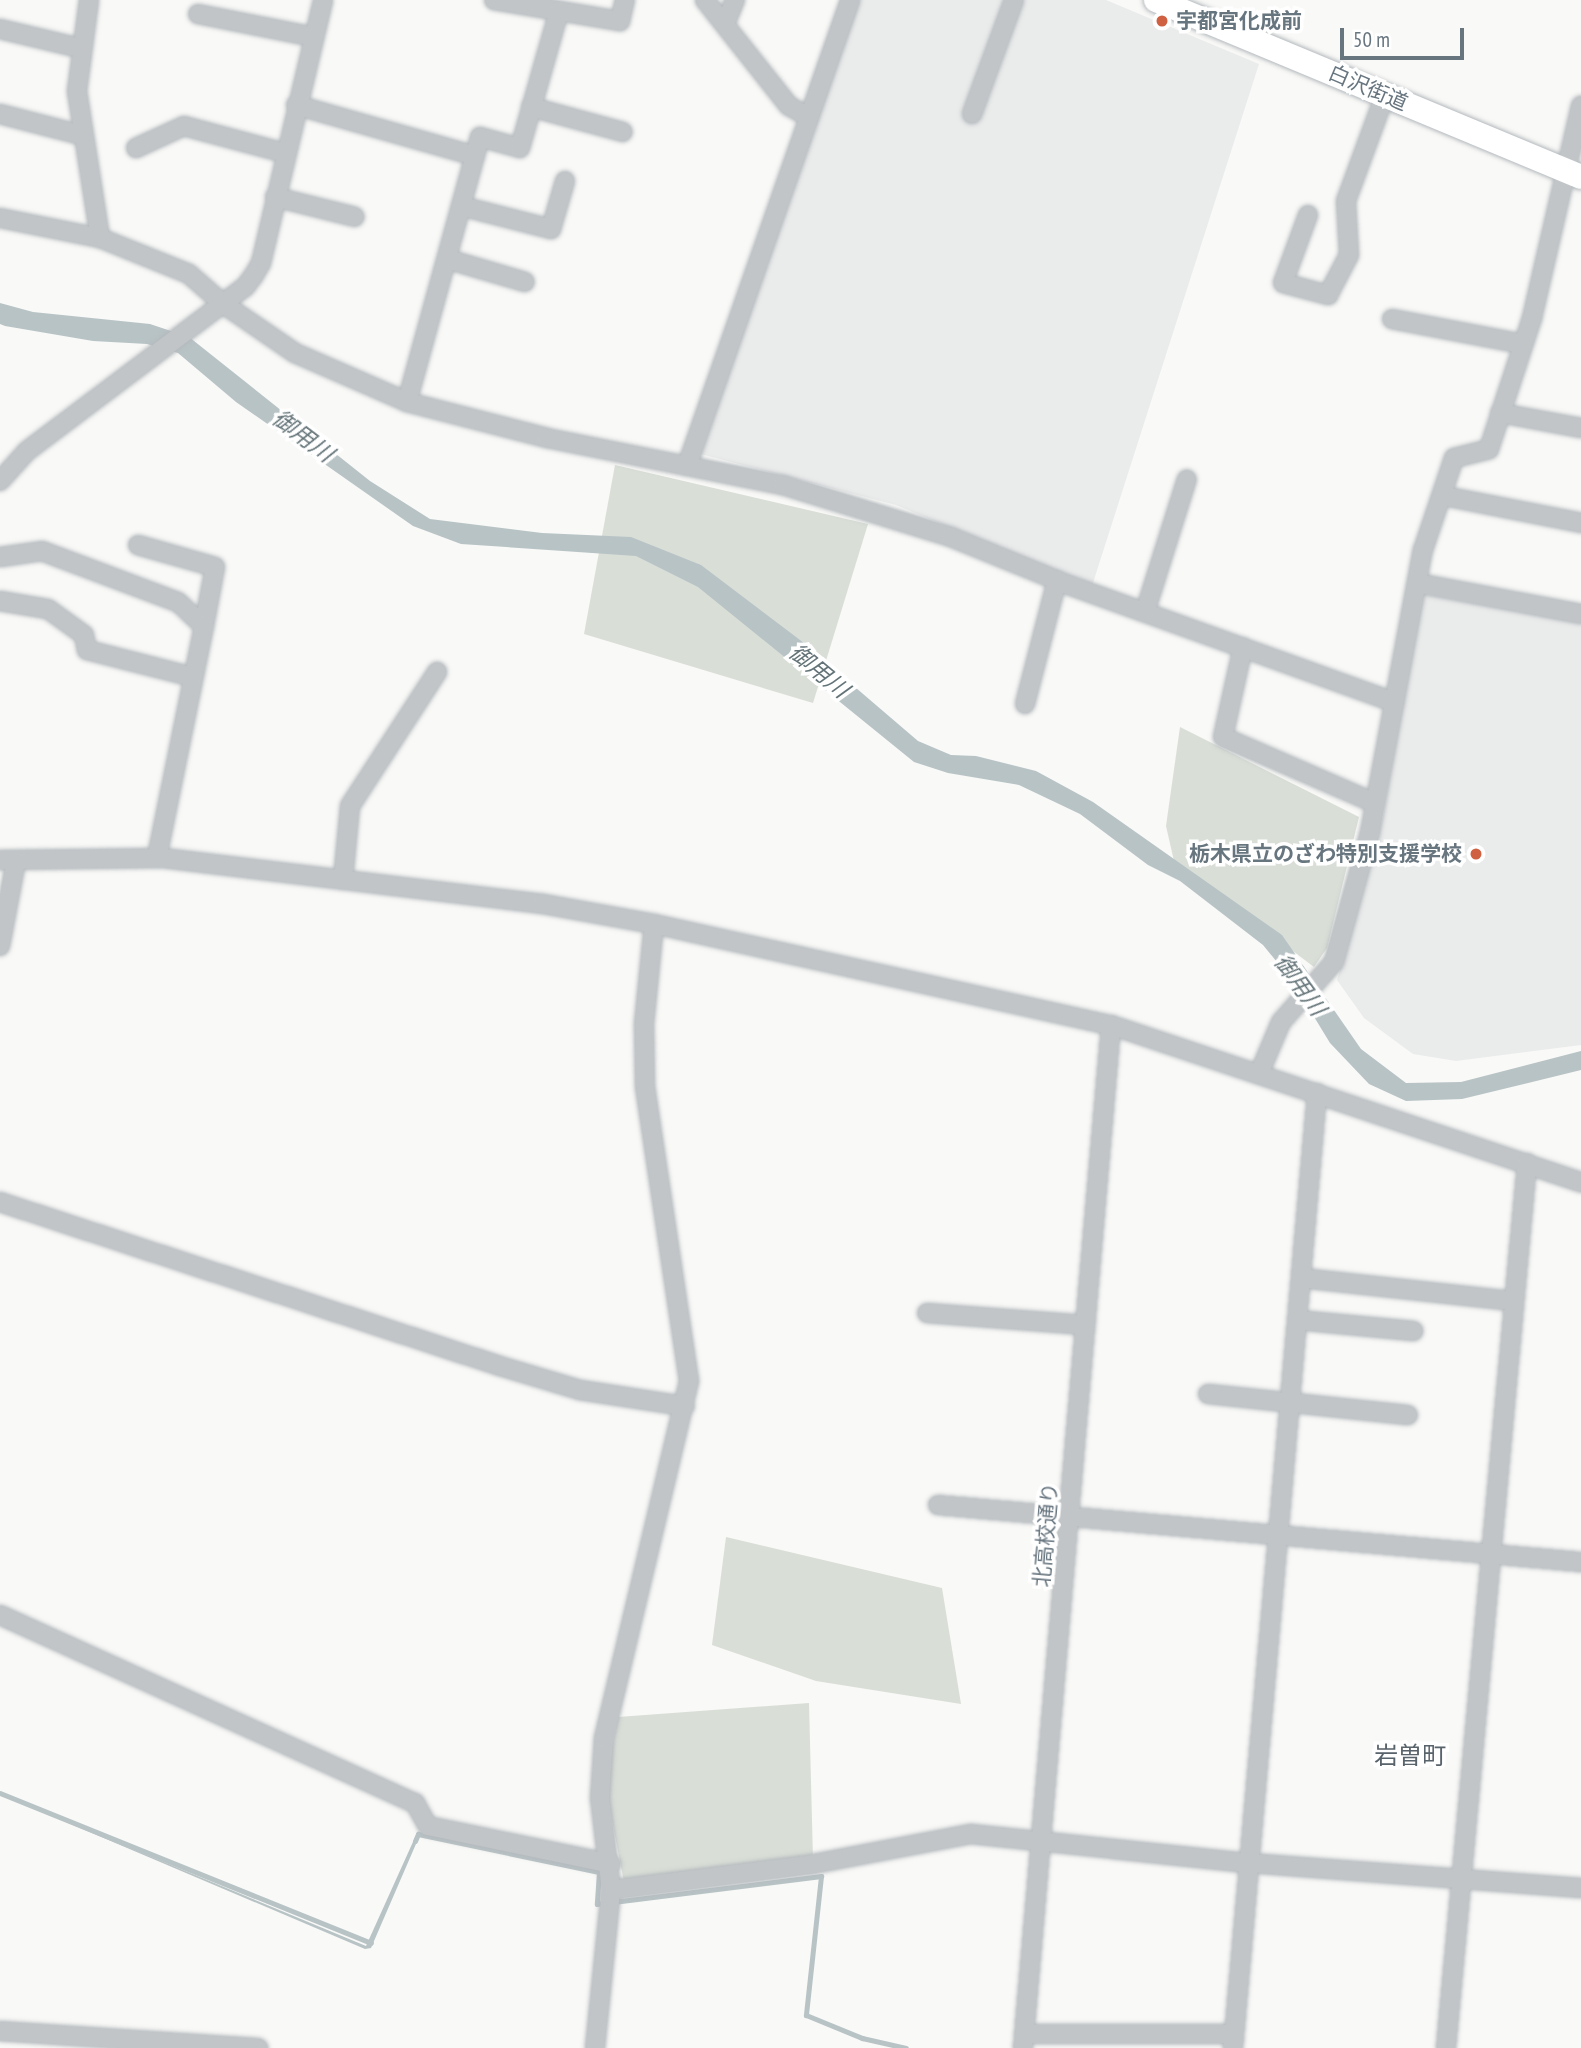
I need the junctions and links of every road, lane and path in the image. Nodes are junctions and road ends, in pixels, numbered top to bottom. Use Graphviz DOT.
graph roads {
  1 [pos="89,0"];
  2 [pos="323,0"];
  3 [pos="494,0"];
  4 [pos="625,0"];
  5 [pos="705,0"];
  6 [pos="735,0"];
  7 [pos="850,0"];
  8 [pos="1014,0"];
  9 [pos="1156,0"];
  10 [pos="559,11"];
  11 [pos="198,14"];
  12 [pos="726,22"];
  13 [pos="0,29"];
  14 [pos="313,37"];
  15 [pos="80,48"];
  16 [pos="1385,95"];
  17 [pos="296,105"];
  18 [pos="1581,106"];
  19 [pos="531,107"];
  20 [pos="0,114"];
  21 [pos="972,114"];
  22 [pos="809,117"];
  23 [pos="623,132"];
  24 [pos="81,135"];
  25 [pos="136,148"];
  26 [pos="285,153"];
  27 [pos="475,156"];
  28 [pos="1573,174"];
  29 [pos="565,181"];
  30 [pos="275,197"];
  31 [pos="461,206"];
  32 [pos="1308,215"];
  33 [pos="355,217"];
  34 [pos="0,218"];
  35 [pos="100,238"];
  36 [pos="447,259"];
  37 [pos="525,282"];
  38 [pos="222,303"];
  39 [pos="1392,319"];
  40 [pos="1523,344"];
  41 [pos="407,402"];
  42 [pos="1500,413"];
  43 [pos="1581,428"];
  44 [pos="687,466"];
  45 [pos="1187,479"];
  46 [pos="0,481"];
  47 [pos="1444,496"];
  48 [pos="1581,523"];
  49 [pos="138,545"];
  50 [pos="0,557"];
  51 [pos="1057,580"];
  52 [pos="1417,583"];
  53 [pos="0,601"];
  54 [pos="1145,612"];
  55 [pos="1581,614"];
  56 [pos="204,626"];
  57 [pos="1243,647"];
  58 [pos="437,673"];
  59 [pos="193,677"];
  60 [pos="1394,702"];
  61 [pos="1025,704"];
  62 [pos="1375,803"];
  63 [pos="157,858"];
  64 [pos="8,861"];
  65 [pos="343,880"];
  66 [pos="654,924"];
  67 [pos="0,946"];
  68 [pos="1111,1026"];
  69 [pos="1259,1074"];
  70 [pos="1317,1093"];
  71 [pos="1527,1163"];
  72 [pos="1581,1182"];
  73 [pos="0,1202"];
  74 [pos="1301,1278"];
  75 [pos="1514,1301"];
  76 [pos="927,1313"];
  77 [pos="1297,1320"];
  78 [pos="1086,1325"];
  79 [pos="1413,1331"];
  80 [pos="1208,1394"];
  81 [pos="1291,1401"];
  82 [pos="685,1406"];
  83 [pos="1408,1415"];
  84 [pos="938,1505"];
  85 [pos="1071,1517"];
  86 [pos="1279,1535"];
  87 [pos="1489,1554"];
  88 [pos="1581,1562"];
  89 [pos="0,1615"];
  90 [pos="1041,1841"];
  91 [pos="1249,1863"];
  92 [pos="611,1864"];
  93 [pos="1460,1878"];
  94 [pos="1581,1888"];
  95 [pos="611,1890"];
  96 [pos="0,2031"];
  97 [pos="1024,2041"];
  98 [pos="1234,2041"];
  99 [pos="258,2048"];
  100 [pos="595,2048"];
  101 [pos="1446,2048"];
  1 -- 15 [label="street"];
  2 -- 14 [label="street"];
  3 -- 10 [label="street"];
  4 -- 10 [label="street"];
  5 -- 12 [label="street"];
  6 -- 12 [label="street"];
  7 -- 22 [label="street"];
  8 -- 21 [label="street"];
  9 -- 16 [label="main road, 白沢街道"];
  10 -- 19 [label="street"];
  11 -- 14 [label="street"];
  12 -- 22 [label="street"];
  13 -- 15 [label="street"];
  14 -- 17 [label="street"];
  15 -- 24 [label="street"];
  16 -- 28 [label="main road, 白沢街道"];
  16 -- 32 [label="street"];
  17 -- 26 [label="street"];
  17 -- 27 [label="street"];
  18 -- 28 [label="street"];
  19 -- 23 [label="street"];
  19 -- 27 [label="street"];
  20 -- 24 [label="street"];
  22 -- 44 [label="street"];
  24 -- 35 [label="street"];
  25 -- 26 [label="street"];
  26 -- 30 [label="street"];
  27 -- 31 [label="street"];
  28 -- 40 [label="street"];
  29 -- 31 [label="street"];
  30 -- 33 [label="street"];
  30 -- 38 [label="street"];
  31 -- 36 [label="street"];
  34 -- 35 [label="street"];
  35 -- 38 [label="street"];
  36 -- 37 [label="street"];
  36 -- 41 [label="street"];
  38 -- 41 [label="street"];
  38 -- 46 [label="street"];
  39 -- 40 [label="street"];
  40 -- 42 [label="street"];
  41 -- 44 [label="street"];
  42 -- 43 [label="street"];
  42 -- 47 [label="street"];
  44 -- 51 [label="street"];
  45 -- 54 [label="street"];
  47 -- 48 [label="street"];
  47 -- 52 [label="street"];
  49 -- 56 [label="street"];
  50 -- 56 [label="street"];
  51 -- 54 [label="street"];
  51 -- 61 [label="street"];
  52 -- 55 [label="street"];
  52 -- 60 [label="street"];
  53 -- 59 [label="street"];
  54 -- 57 [label="street"];
  56 -- 59 [label="street"];
  57 -- 60 [label="street"];
  57 -- 62 [label="street"];
  58 -- 65 [label="street"];
  59 -- 63 [label="street"];
  60 -- 62 [label="street"];
  62 -- 69 [label="street"];
  63 -- 64 [label="street"];
  63 -- 65 [label="street"];
  64 -- 67 [label="street"];
  65 -- 66 [label="street"];
  66 -- 68 [label="street"];
  66 -- 82 [label="street"];
  68 -- 69 [label="street"];
  68 -- 78 [label="street, 北高校通り"];
  69 -- 70 [label="street"];
  70 -- 71 [label="street"];
  70 -- 74 [label="street"];
  71 -- 72 [label="street"];
  71 -- 75 [label="street"];
  73 -- 82 [label="street"];
  74 -- 75 [label="street"];
  74 -- 77 [label="street"];
  75 -- 87 [label="street"];
  76 -- 78 [label="street"];
  77 -- 79 [label="street"];
  77 -- 81 [label="street"];
  78 -- 85 [label="street, 北高校通り"];
  80 -- 81 [label="street"];
  81 -- 83 [label="street"];
  81 -- 86 [label="street"];
  82 -- 92 [label="street"];
  84 -- 85 [label="street"];
  85 -- 86 [label="street"];
  85 -- 90 [label="street, 北高校通り"];
  86 -- 87 [label="street"];
  86 -- 91 [label="street"];
  87 -- 88 [label="street"];
  87 -- 93 [label="street"];
  89 -- 92 [label="street"];
  90 -- 91 [label="street"];
  90 -- 95 [label="street"];
  90 -- 97 [label="street, 北高校通り"];
  91 -- 93 [label="street"];
  91 -- 98 [label="street"];
  92 -- 95 [label="street"];
  93 -- 94 [label="street"];
  93 -- 101 [label="street"];
  95 -- 100 [label="street"];
  96 -- 99 [label="street"];
  97 -- 98 [label="street"];
}
